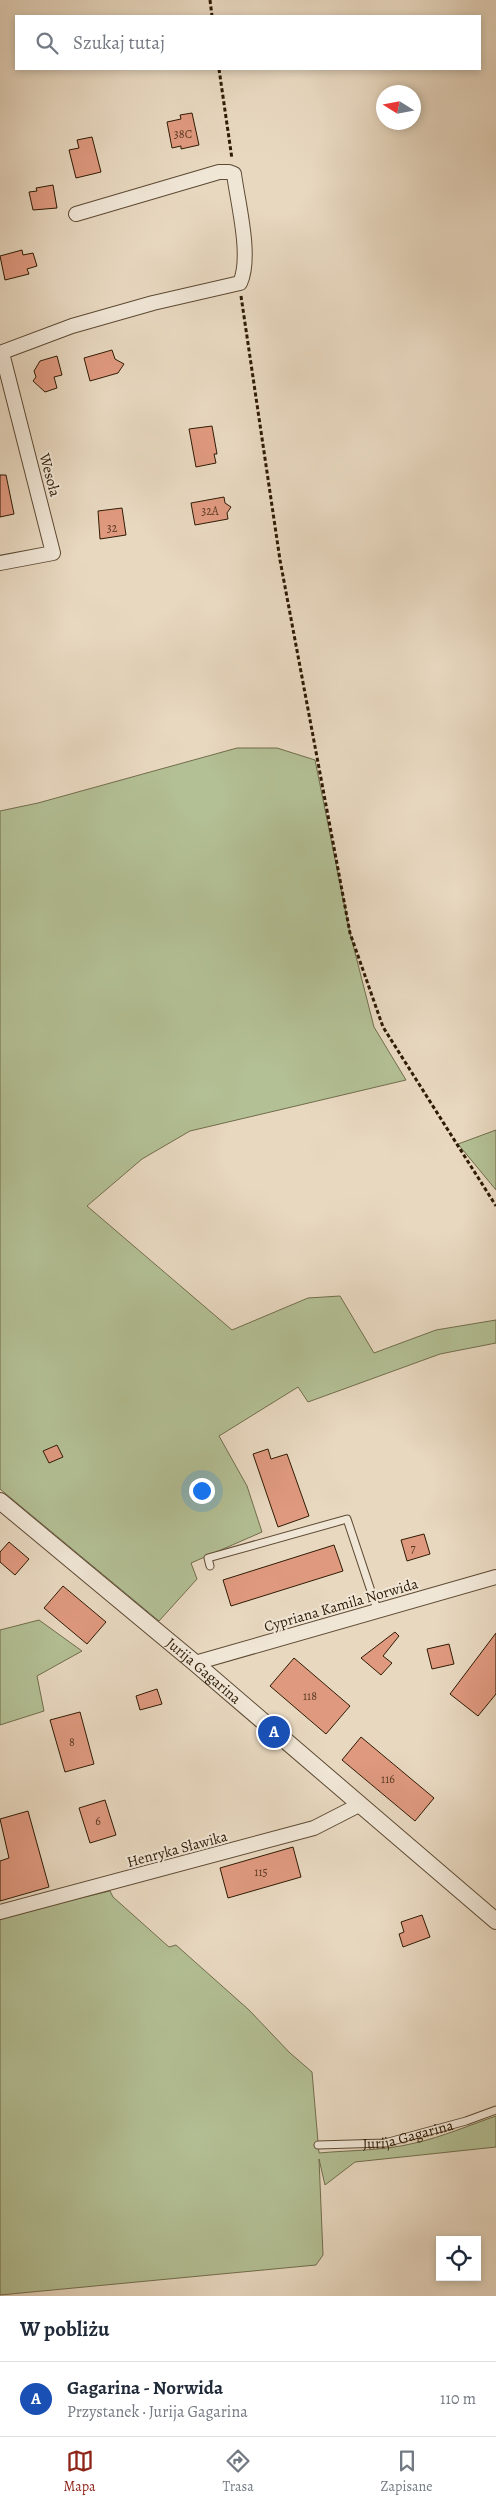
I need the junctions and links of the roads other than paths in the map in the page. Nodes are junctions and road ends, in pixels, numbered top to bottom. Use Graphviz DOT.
graph roads {
  1 [pos="76,214"];
  2 [pos="1,353"];
  3 [pos="0,564"];
  4 [pos="0,1501"];
  5 [pos="210,1566"];
  6 [pos="496,1577"];
  7 [pos="378,1612"];
  8 [pos="196,1663"];
  9 [pos="358,1805"];
  10 [pos="0,1912"];
  11 [pos="496,1921"];
  12 [pos="496,2110"];
  13 [pos="318,2145"];
  1 -- 2 [label="street, Wesoła"];
  2 -- 3 [label="street, Wesoła"];
  4 -- 8 [label="street, Jurija Gagarina"];
  5 -- 7 [label="lane"];
  6 -- 7 [label="street, Cypriana Kamila Norwida"];
  7 -- 8 [label="street, Cypriana Kamila Norwida"];
  8 -- 9 [label="street, Jurija Gagarina"];
  9 -- 10 [label="street, Henryka Sławika"];
  9 -- 11 [label="street, Jurija Gagarina"];
  12 -- 13 [label="lane, Jurija Gagarina"];
}
